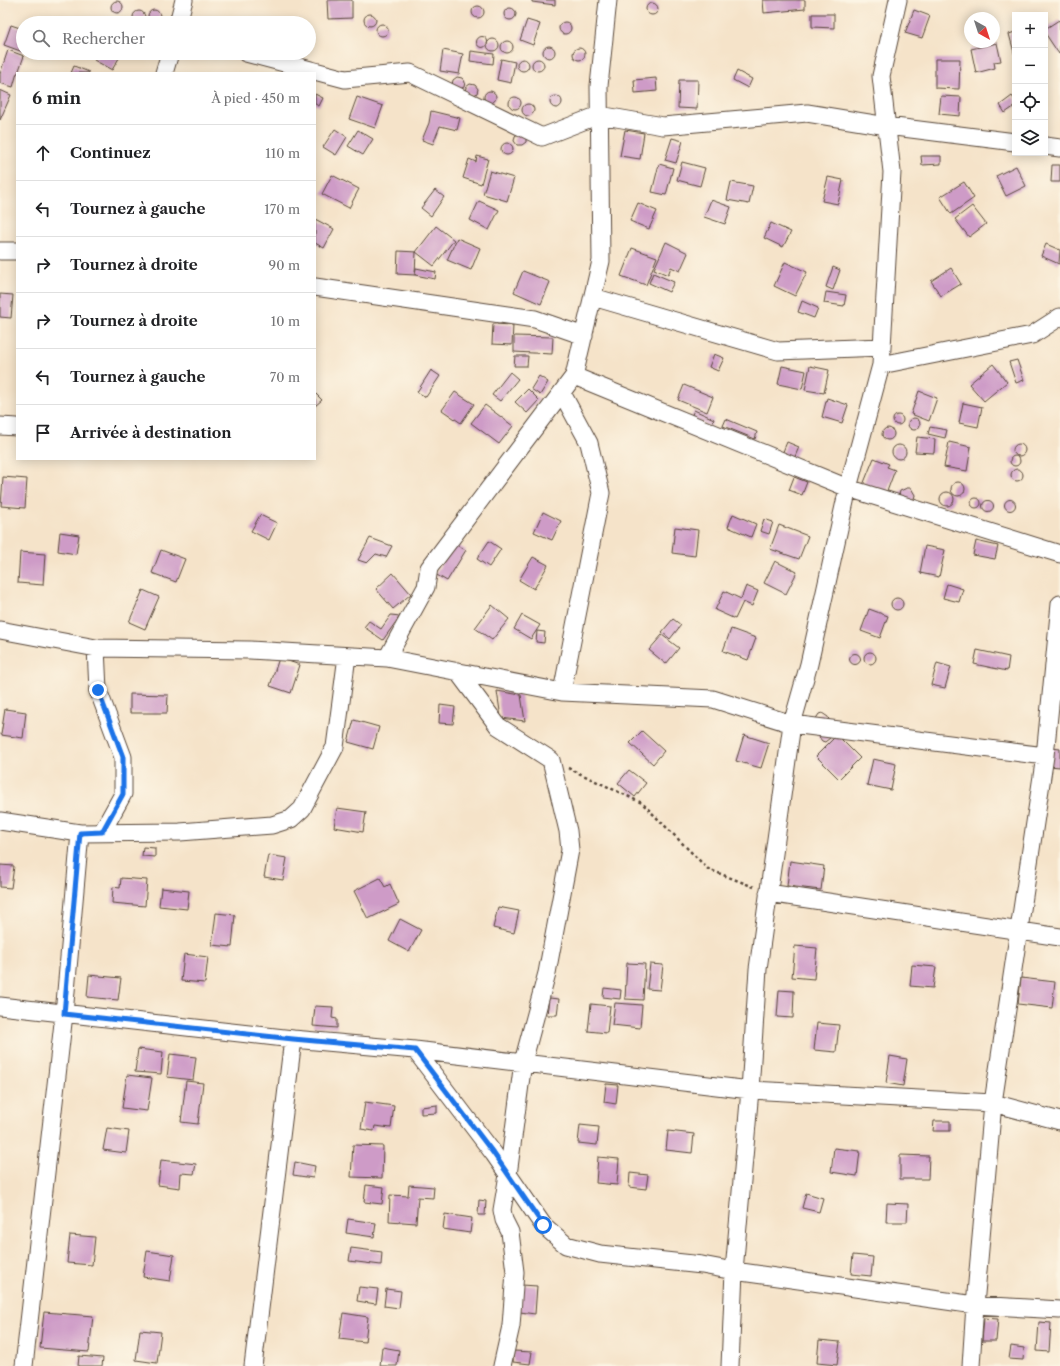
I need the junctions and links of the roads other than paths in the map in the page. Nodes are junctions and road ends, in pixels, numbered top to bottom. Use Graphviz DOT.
graph roads {
  1 [pos="184,0"];
  2 [pos="608,0"];
  3 [pos="898,0"];
  4 [pos="180,16"];
  5 [pos="168,60"];
  6 [pos="272,60"];
  7 [pos="164,72"];
  8 [pos="599,115"];
  9 [pos="887,126"];
  10 [pos="1012,142"];
  11 [pos="1048,146"];
  12 [pos="1060,148"];
  13 [pos="0,251"];
  14 [pos="16,251"];
  15 [pos="316,287"];
  16 [pos="593,297"];
  17 [pos="1060,317"];
  18 [pos="584,336"];
  19 [pos="882,347"];
  20 [pos="881,364"];
  21 [pos="574,376"];
  22 [pos="562,393"];
  23 [pos="0,426"];
  24 [pos="16,427"];
  25 [pos="848,488"];
  26 [pos="1060,554"];
  27 [pos="1060,604"];
  28 [pos="0,630"];
  29 [pos="96,648"];
  30 [pos="346,656"];
  31 [pos="387,658"];
  32 [pos="457,671"];
  33 [pos="562,692"];
  34 [pos="792,724"];
  35 [pos="1054,730"];
  36 [pos="1045,756"];
  37 [pos="0,821"];
  38 [pos="102,832"];
  39 [pos="80,833"];
  40 [pos="768,893"];
  41 [pos="1019,932"];
  42 [pos="1060,937"];
  43 [pos="0,1006"];
  44 [pos="64,1014"];
  45 [pos="293,1039"];
  46 [pos="415,1050"];
  47 [pos="523,1062"];
  48 [pos="750,1090"];
  49 [pos="992,1103"];
  50 [pos="1060,1121"];
  51 [pos="508,1176"];
  52 [pos="734,1272"];
  53 [pos="975,1305"];
  54 [pos="1060,1310"];
  55 [pos="24,1366"];
  56 [pos="253,1366"];
  57 [pos="502,1366"];
  58 [pos="730,1366"];
  59 [pos="971,1366"];
  1 -- 4 [label="street"];
  2 -- 8 [label="street"];
  3 -- 9 [label="street"];
  5 -- 7 [label="street"];
  6 -- 8 [label="street"];
  8 -- 9 [label="street"];
  8 -- 16 [label="street"];
  9 -- 10 [label="street"];
  9 -- 19 [label="street"];
  11 -- 12 [label="street"];
  13 -- 14 [label="street"];
  15 -- 18 [label="street"];
  16 -- 18 [label="street"];
  16 -- 19 [label="street"];
  17 -- 20 [label="street"];
  18 -- 21 [label="street"];
  19 -- 20 [label="street"];
  20 -- 25 [label="street"];
  21 -- 22 [label="street"];
  21 -- 25 [label="street"];
  22 -- 31 [label="street"];
  22 -- 33 [label="street"];
  23 -- 24 [label="street"];
  25 -- 26 [label="street"];
  25 -- 34 [label="street"];
  27 -- 35 [label="street"];
  28 -- 29 [label="street"];
  29 -- 30 [label="street"];
  29 -- 38 [label="street"];
  30 -- 31 [label="street"];
  30 -- 38 [label="street"];
  31 -- 32 [label="street"];
  32 -- 33 [label="street"];
  32 -- 47 [label="street"];
  33 -- 34 [label="street"];
  34 -- 36 [label="street"];
  34 -- 40 [label="street"];
  35 -- 36 [label="street"];
  36 -- 41 [label="street"];
  37 -- 39 [label="street"];
  38 -- 39 [label="street"];
  39 -- 44 [label="street"];
  40 -- 41 [label="street"];
  40 -- 48 [label="street"];
  41 -- 42 [label="street"];
  41 -- 49 [label="street"];
  43 -- 44 [label="street"];
  44 -- 45 [label="street"];
  44 -- 55 [label="street"];
  45 -- 46 [label="street"];
  45 -- 56 [label="street"];
  46 -- 47 [label="street"];
  46 -- 51 [label="street"];
  47 -- 48 [label="street"];
  47 -- 51 [label="street"];
  48 -- 49 [label="street"];
  48 -- 52 [label="street"];
  49 -- 50 [label="street"];
  49 -- 53 [label="street"];
  51 -- 52 [label="street"];
  51 -- 57 [label="street"];
  52 -- 53 [label="street"];
  52 -- 58 [label="street"];
  53 -- 54 [label="street"];
  53 -- 59 [label="street"];
}
